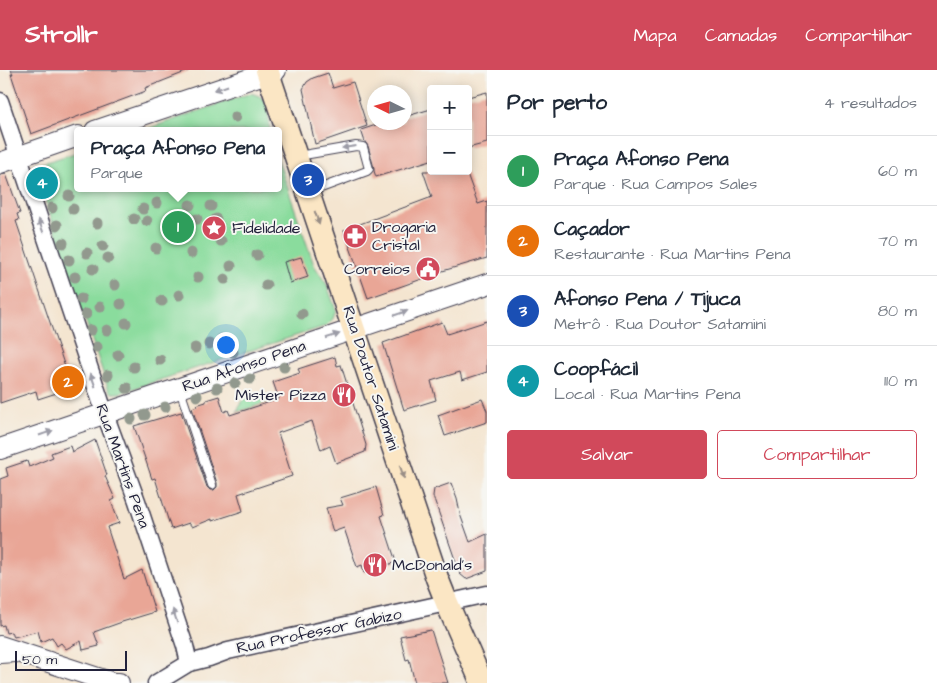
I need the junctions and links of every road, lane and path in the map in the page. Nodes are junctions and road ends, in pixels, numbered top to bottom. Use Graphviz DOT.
graph roads {
  1 [pos="270,71"];
  2 [pos="0,101"];
  3 [pos="107,127"];
  4 [pos="74,137"];
  5 [pos="296,157"];
  6 [pos="9,160"];
  7 [pos="308,193"];
  8 [pos="487,284"];
  9 [pos="354,329"];
  10 [pos="180,388"];
  11 [pos="104,414"];
  12 [pos="0,449"];
  13 [pos="212,485"];
  14 [pos="487,594"];
  15 [pos="447,603"];
  16 [pos="0,646"];
  17 [pos="34,657"];
  18 [pos="0,659"];
  19 [pos="189,662"];
  20 [pos="114,683"];
  21 [pos="119,683"];
  22 [pos="156,683"];
  23 [pos="482,683"];
  1 -- 3 [label="street, one-way"];
  1 -- 5 [label="main road, Rua Doutor Satamini"];
  2 -- 6 [label="street, Rua Martins Pena"];
  4 -- 6 [label="street"];
  5 -- 7 [label="main road, Rua Doutor Satamini"];
  7 -- 5 [label="lane, one-way"];
  11 -- 6 [label="street, Rua Martins Pena, one-way"];
  7 -- 9 [label="main road, Rua Doutor Satamini, one-way"];
  9 -- 8 [label="street, Rua Afonso Pena, one-way"];
  10 -- 9 [label="street, Rua Afonso Pena, one-way"];
  9 -- 15 [label="main road, Rua Doutor Satamini, one-way"];
  10 -- 11 [label="street, Rua Afonso Pena"];
  10 -- 13 [label="lane"];
  12 -- 11 [label="street, Rua Afonso Pena, one-way"];
  19 -- 11 [label="street, Rua Martins Pena, one-way"];
  14 -- 15 [label="street, Rua Professor Gabizo"];
  15 -- 19 [label="street, Rua Professor Gabizo"];
  15 -- 23 [label="main road, Rua Doutor Satamini"];
  16 -- 17 [label="street"];
  17 -- 18 [label="lane"];
  17 -- 20 [label="street"];
  19 -- 22 [label="street, Rua Professor Gabizo"];
  20 -- 21 [label="street"];
}
